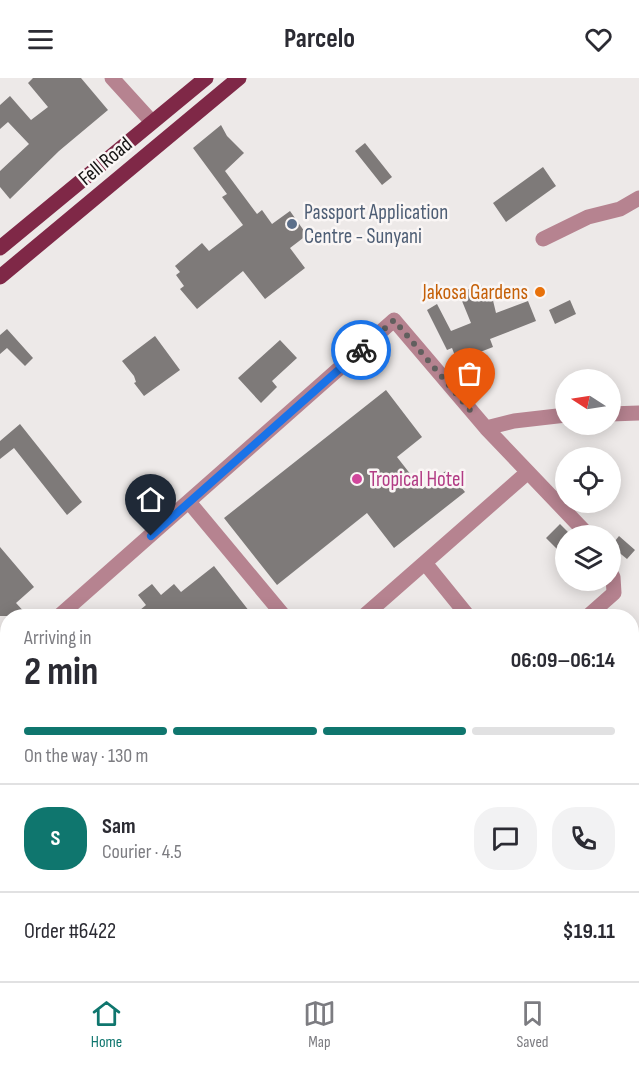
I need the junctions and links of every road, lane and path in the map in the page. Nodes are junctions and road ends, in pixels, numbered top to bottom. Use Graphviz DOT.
graph roads {
  1 [pos="112,78"];
  2 [pos="206,78"];
  3 [pos="238,78"];
  4 [pos="152,122"];
  5 [pos="639,198"];
  6 [pos="543,239"];
  7 [pos="0,248"];
  8 [pos="0,277"];
  9 [pos="639,413"];
  10 [pos="621,414"];
  11 [pos="555,416"];
  12 [pos="486,428"];
  13 [pos="528,472"];
  14 [pos="189,502"];
  15 [pos="579,525"];
  16 [pos="425,563"];
  17 [pos="614,591"];
  18 [pos="67,609"];
  19 [pos="278,609"];
  20 [pos="372,609"];
  21 [pos="462,609"];
  22 [pos="596,609"];
  1 -- 4 [label="street"];
  2 -- 4 [label="main road, Fell Road"];
  3 -- 8 [label="main road, Fell Road"];
  4 -- 7 [label="main road, Fell Road"];
  5 -- 6 [label="street"];
  9 -- 10 [label="street"];
  11 -- 12 [label="street"];
  12 -- 13 [label="street"];
  12 -- 14 [label="street"];
  13 -- 15 [label="street"];
  13 -- 16 [label="street"];
  14 -- 18 [label="street"];
  14 -- 19 [label="street"];
  16 -- 20 [label="street"];
  16 -- 21 [label="street"];
  17 -- 22 [label="street"];
}
